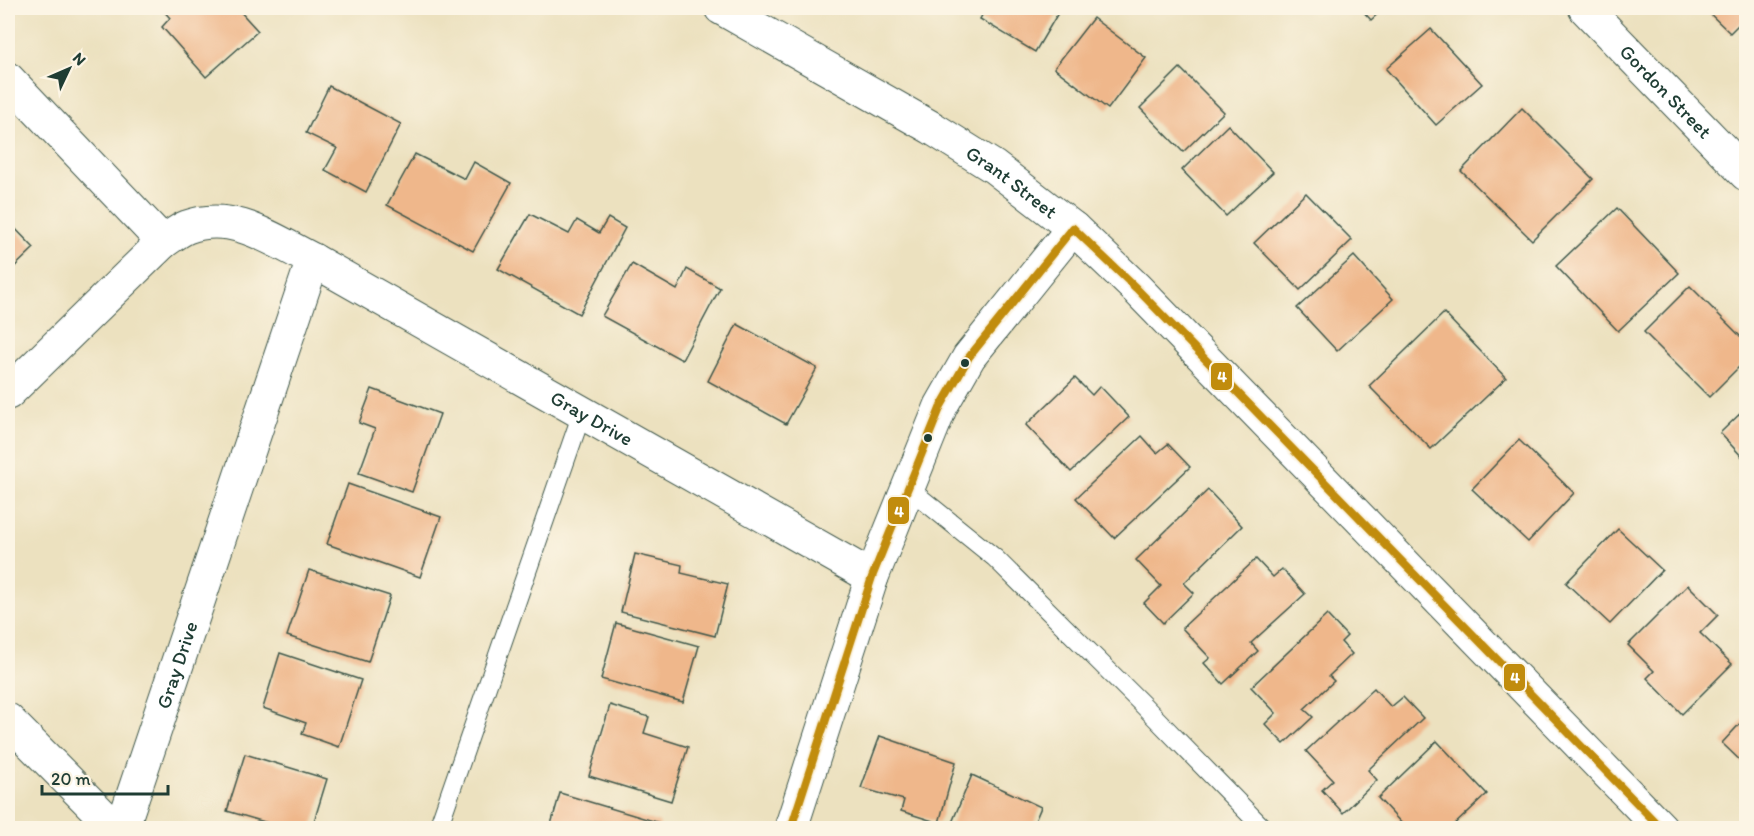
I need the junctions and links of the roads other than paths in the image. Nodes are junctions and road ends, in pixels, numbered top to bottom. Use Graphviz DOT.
graph roads {
  1 [pos="721,8"];
  2 [pos="1585,8"];
  3 [pos="8,79"];
  4 [pos="1743,164"];
  5 [pos="1073,228"];
  6 [pos="163,242"];
  7 [pos="312,260"];
  8 [pos="8,393"];
  9 [pos="582,413"];
  10 [pos="907,487"];
  11 [pos="872,577"];
  12 [pos="8,720"];
  13 [pos="115,828"];
  14 [pos="122,828"];
  15 [pos="438,828"];
  16 [pos="791,828"];
  17 [pos="1263,828"];
  18 [pos="1661,828"];
  1 -- 5 [label="street, Grant Street"];
  2 -- 4 [label="street, Gordon Street"];
  3 -- 6 [label="street"];
  5 -- 10 [label="street"];
  5 -- 18 [label="street, Grant Street"];
  6 -- 7 [label="street, Gray Drive"];
  6 -- 8 [label="street, Gray Drive"];
  7 -- 9 [label="street, Gray Drive"];
  7 -- 14 [label="street, Gray Drive"];
  9 -- 11 [label="street, Gray Drive"];
  9 -- 15 [label="lane"];
  10 -- 11 [label="street"];
  10 -- 17 [label="lane"];
  11 -- 16 [label="street"];
  12 -- 13 [label="street"];
}
